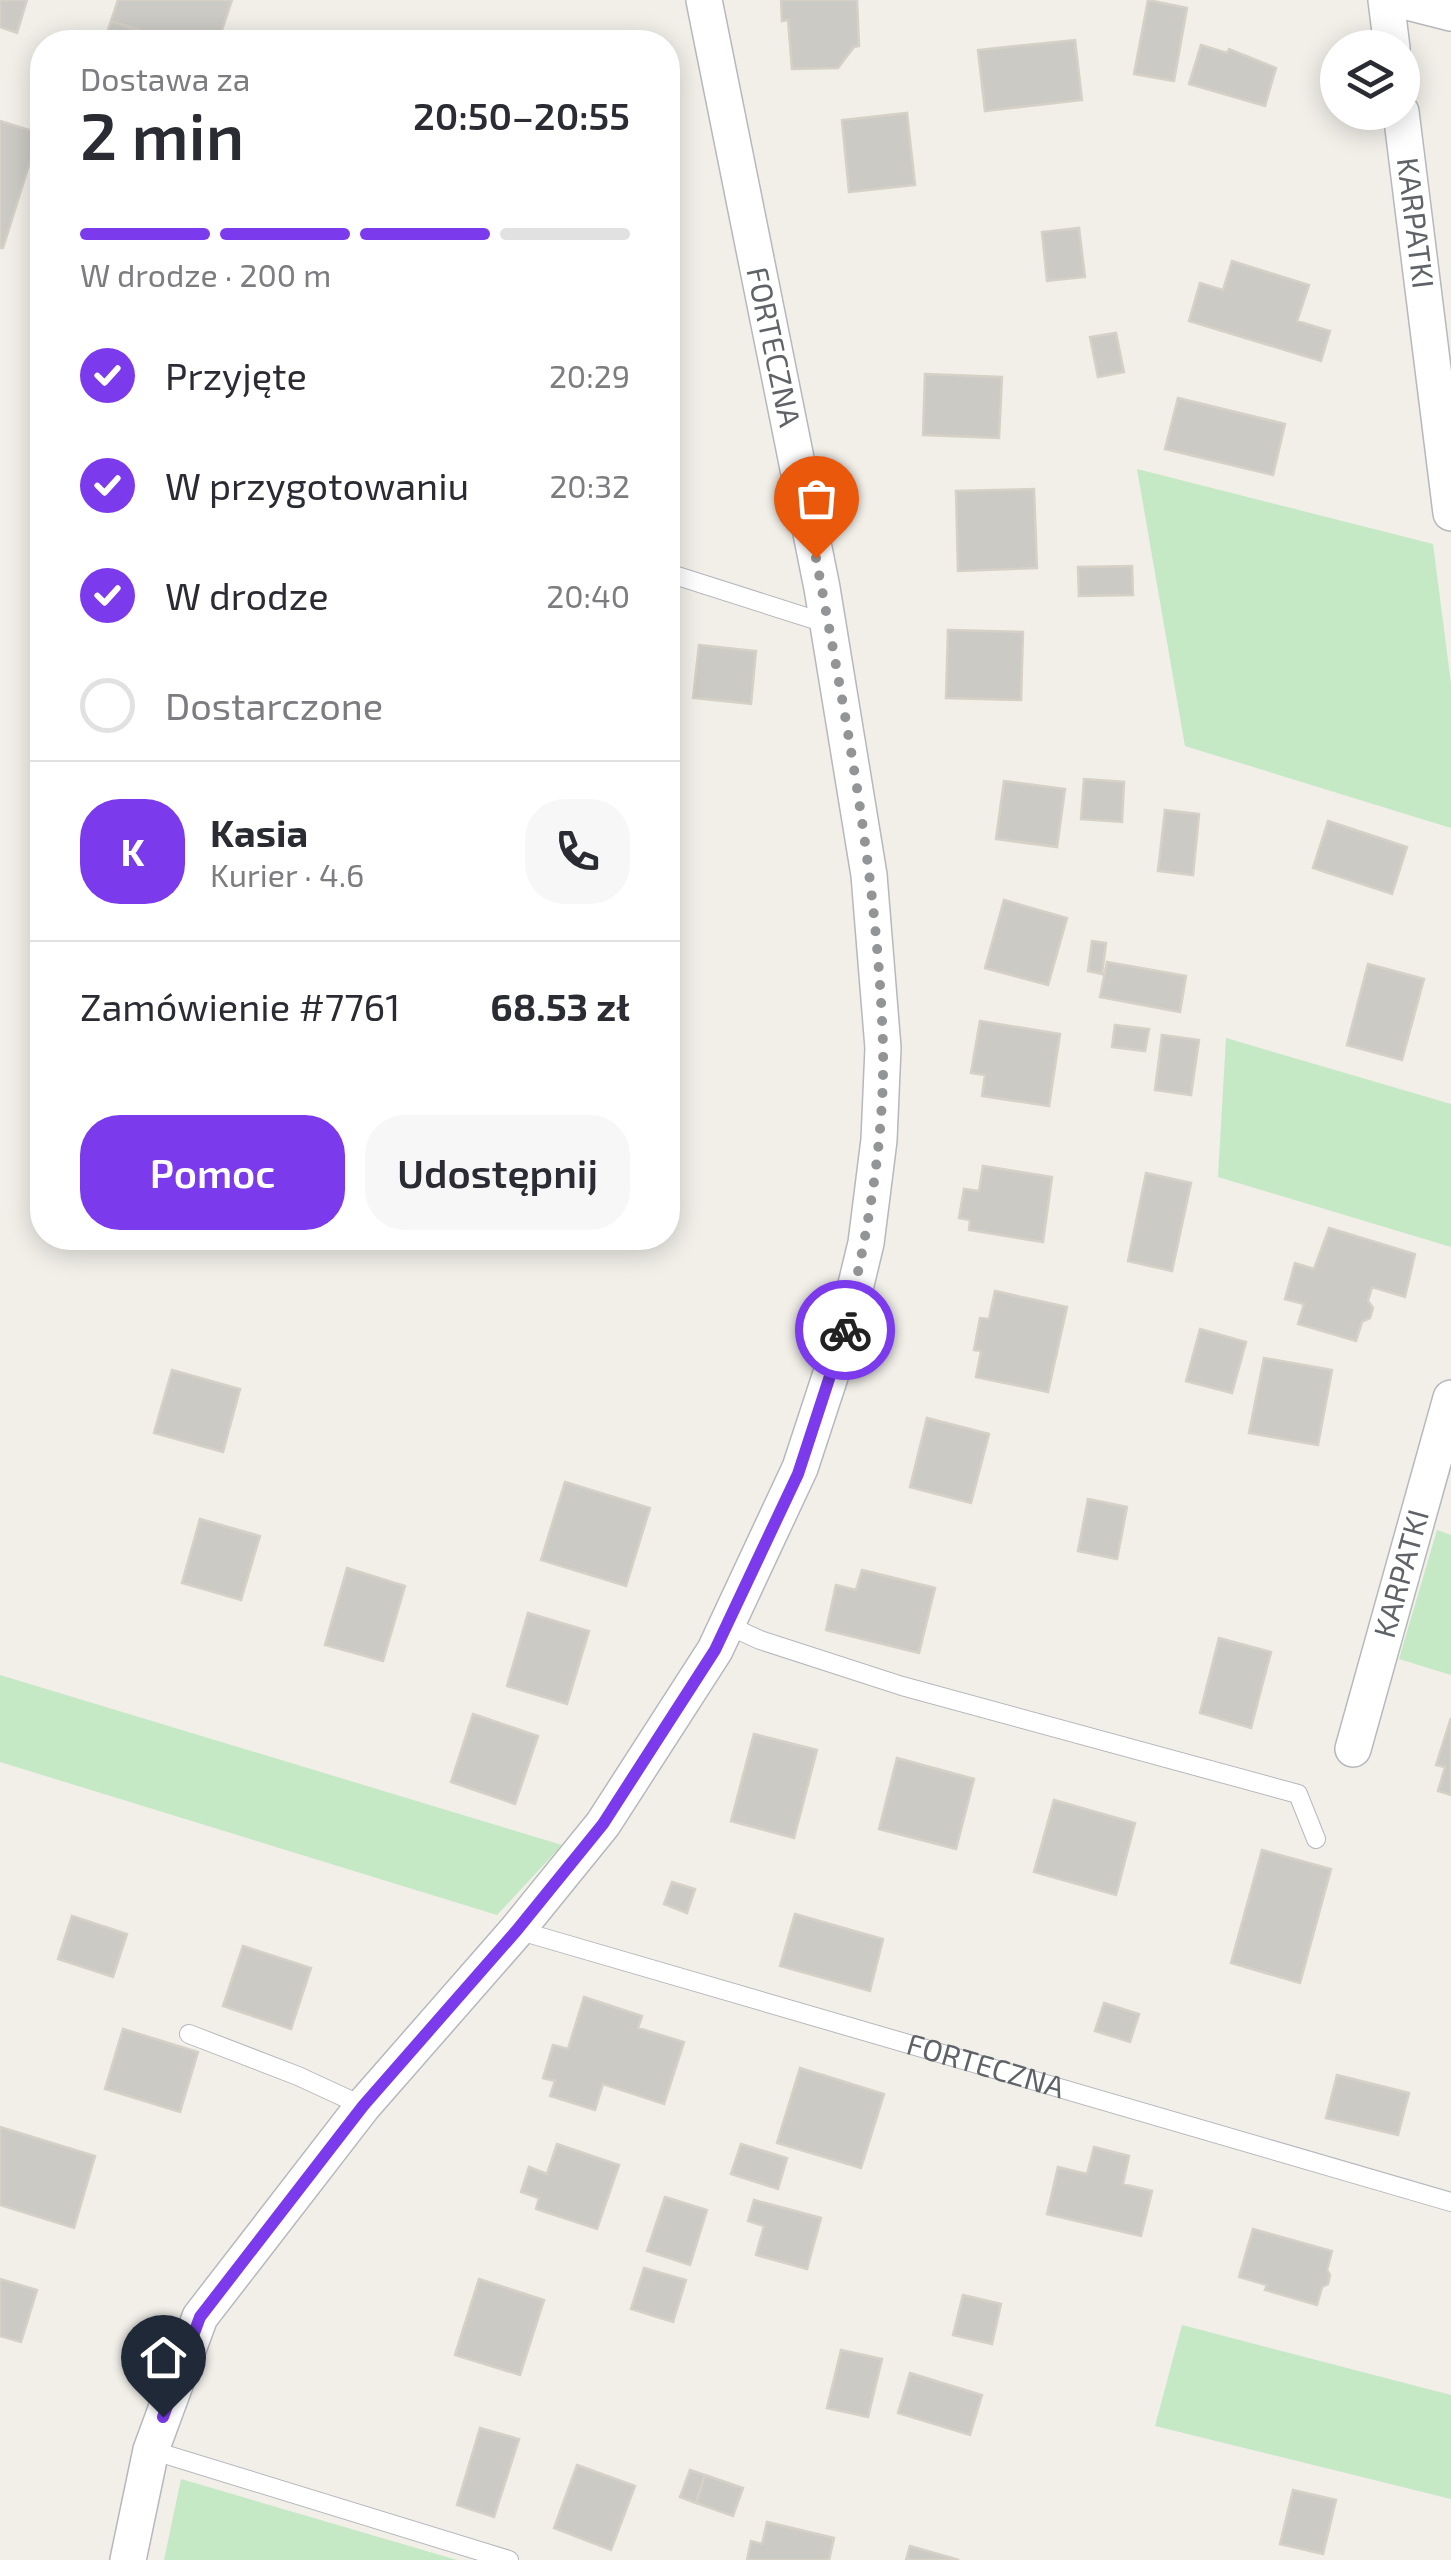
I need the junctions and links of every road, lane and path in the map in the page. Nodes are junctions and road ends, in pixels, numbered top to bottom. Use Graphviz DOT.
graph roads {
  1 [pos="704,0"];
  2 [pos="1386,0"];
  3 [pos="1400,0"];
  4 [pos="1451,13"];
  5 [pos="1390,30"];
  6 [pos="1402,130"];
  7 [pos="1451,513"];
  8 [pos="680,578"];
  9 [pos="828,624"];
  10 [pos="1451,1398"];
  11 [pos="727,1624"];
  12 [pos="1353,1748"];
  13 [pos="1316,1839"];
  14 [pos="517,1930"];
  15 [pos="190,2034"];
  16 [pos="363,2106"];
  17 [pos="1451,2202"];
  18 [pos="151,2450"];
  19 [pos="128,2560"];
  20 [pos="509,2560"];
  1 -- 9 [label="street, FORTECZNA"];
  2 -- 5 [label="street"];
  3 -- 4 [label="street"];
  6 -- 7 [label="street, KARPATKI"];
  8 -- 9 [label="lane"];
  9 -- 11 [label="street, FORTECZNA"];
  10 -- 12 [label="street, KARPATKI"];
  11 -- 13 [label="lane"];
  11 -- 14 [label="street, FORTECZNA"];
  14 -- 16 [label="street, FORTECZNA"];
  14 -- 17 [label="lane, FORTECZNA"];
  15 -- 16 [label="lane"];
  16 -- 18 [label="street, FORTECZNA"];
  18 -- 19 [label="street, FORTECZNA"];
  18 -- 20 [label="lane"];
}
